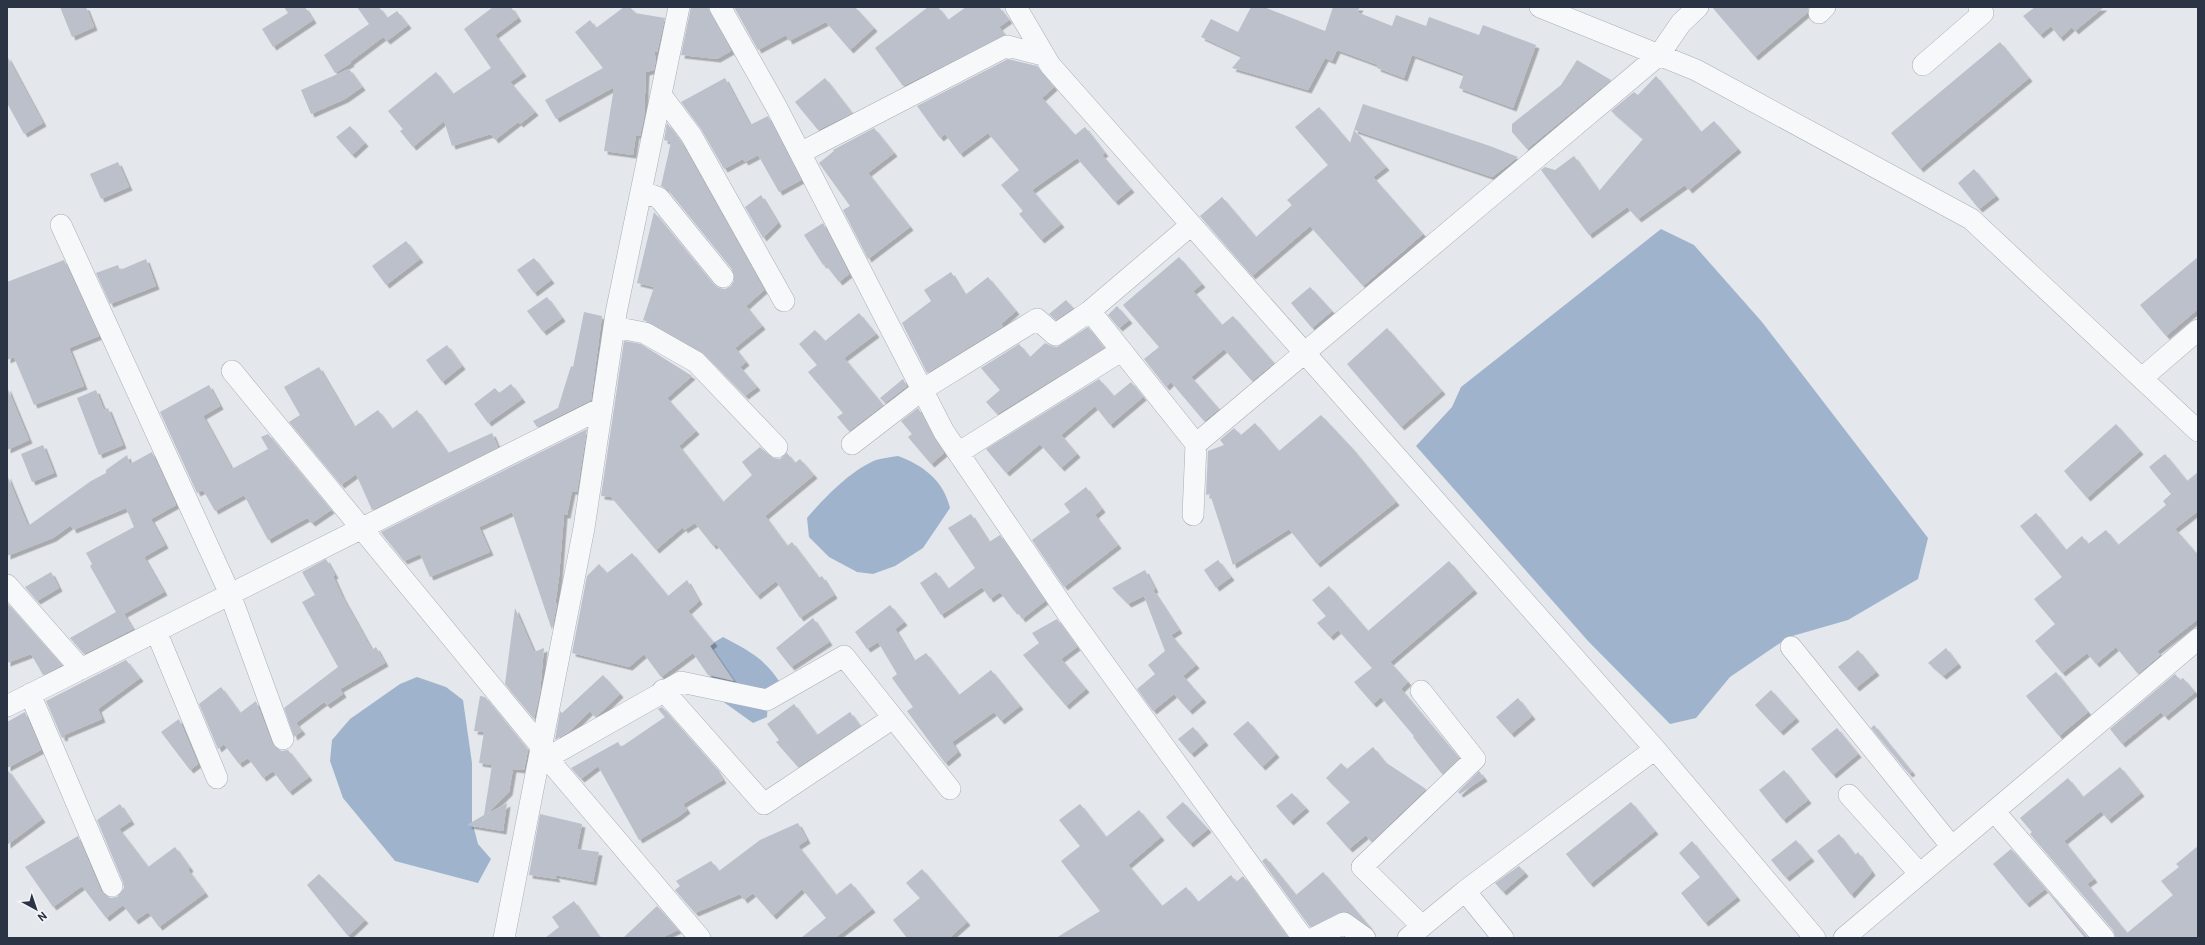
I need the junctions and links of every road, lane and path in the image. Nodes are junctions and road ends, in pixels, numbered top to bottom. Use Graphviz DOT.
graph roads {
  1 [pos="679,7"];
  2 [pos="720,7"];
  3 [pos="1016,7"];
  4 [pos="1540,7"];
  5 [pos="1698,7"];
  6 [pos="1979,7"];
  7 [pos="1043,55"];
  8 [pos="1659,55"];
  9 [pos="1923,65"];
  10 [pos="661,95"];
  11 [pos="800,153"];
  12 [pos="641,191"];
  13 [pos="61,225"];
  14 [pos="1191,225"];
  15 [pos="722,277"];
  16 [pos="784,301"];
  17 [pos="1090,311"];
  18 [pos="614,327"];
  19 [pos="2198,330"];
  20 [pos="1121,351"];
  21 [pos="1305,354"];
  22 [pos="232,371"];
  23 [pos="2142,378"];
  24 [pos="922,390"];
  25 [pos="602,408"];
  26 [pos="2198,431"];
  27 [pos="852,444"];
  28 [pos="1196,444"];
  29 [pos="777,447"];
  30 [pos="958,453"];
  31 [pos="1193,515"];
  32 [pos="360,529"];
  33 [pos="7,585"];
  34 [pos="230,594"];
  35 [pos="156,631"];
  36 [pos="2198,639"];
  37 [pos="1791,648"];
  38 [pos="81,669"];
  39 [pos="663,690"];
  40 [pos="1421,691"];
  41 [pos="30,694"];
  42 [pos="7,706"];
  43 [pos="893,718"];
  44 [pos="283,739"];
  45 [pos="1655,749"];
  46 [pos="544,751"];
  47 [pos="217,778"];
  48 [pos="950,789"];
  49 [pos="1849,795"];
  50 [pos="1994,811"];
  51 [pos="1952,847"];
  52 [pos="1920,874"];
  53 [pos="112,886"];
  54 [pos="1465,891"];
  55 [pos="1415,932"];
  56 [pos="508,934"];
  57 [pos="700,938"];
  58 [pos="1303,938"];
  59 [pos="1314,938"];
  60 [pos="1365,938"];
  61 [pos="1503,938"];
  62 [pos="1815,938"];
  63 [pos="1844,938"];
  64 [pos="2104,938"];
  1 -- 10 [label="street"];
  2 -- 11 [label="street"];
  3 -- 7 [label="street"];
  4 -- 8 [label="street"];
  5 -- 8 [label="street"];
  6 -- 9 [label="street"];
  7 -- 11 [label="street"];
  7 -- 14 [label="street"];
  8 -- 21 [label="street"];
  8 -- 23 [label="street"];
  10 -- 12 [label="street"];
  10 -- 16 [label="street"];
  11 -- 24 [label="street"];
  12 -- 15 [label="street"];
  12 -- 18 [label="street"];
  13 -- 34 [label="street"];
  14 -- 17 [label="street"];
  14 -- 21 [label="street"];
  17 -- 20 [label="street"];
  17 -- 24 [label="street"];
  18 -- 25 [label="street"];
  18 -- 29 [label="street"];
  19 -- 23 [label="street"];
  20 -- 28 [label="street"];
  20 -- 30 [label="street"];
  21 -- 28 [label="street"];
  21 -- 45 [label="street"];
  22 -- 32 [label="street"];
  23 -- 26 [label="street"];
  24 -- 27 [label="street"];
  24 -- 30 [label="street"];
  25 -- 32 [label="street"];
  25 -- 46 [label="street"];
  28 -- 31 [label="street"];
  30 -- 58 [label="street"];
  32 -- 34 [label="street"];
  32 -- 46 [label="street"];
  33 -- 38 [label="street"];
  34 -- 35 [label="street"];
  34 -- 44 [label="street"];
  35 -- 38 [label="street"];
  35 -- 47 [label="street"];
  36 -- 50 [label="street"];
  37 -- 51 [label="street"];
  38 -- 41 [label="street"];
  39 -- 43 [label="street"];
  39 -- 43 [label="street"];
  39 -- 46 [label="street"];
  40 -- 55 [label="street"];
  41 -- 42 [label="street"];
  41 -- 53 [label="street"];
  43 -- 48 [label="street"];
  45 -- 54 [label="street"];
  45 -- 62 [label="street"];
  46 -- 56 [label="street"];
  46 -- 57 [label="street"];
  49 -- 52 [label="street"];
  50 -- 51 [label="street"];
  50 -- 64 [label="street"];
  51 -- 52 [label="street"];
  52 -- 63 [label="street"];
  54 -- 55 [label="street"];
  54 -- 61 [label="street"];
  59 -- 60 [label="street"];
}
